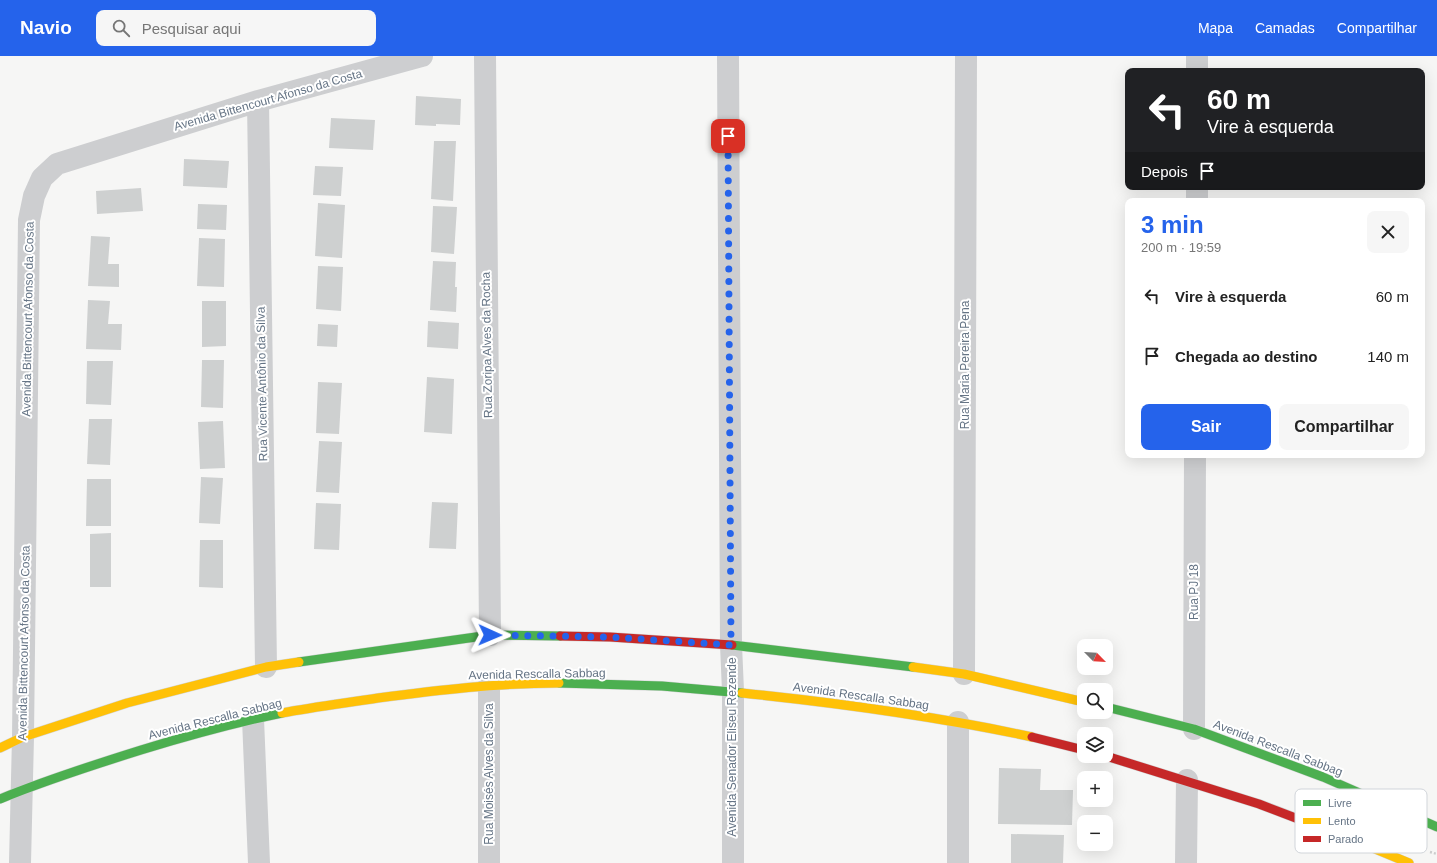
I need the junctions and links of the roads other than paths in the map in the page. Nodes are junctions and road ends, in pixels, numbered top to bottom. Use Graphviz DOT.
graph roads {
  1 [pos="422,56"];
  2 [pos="485,56"];
  3 [pos="728,56"];
  4 [pos="966,56"];
  5 [pos="1197,56"];
  6 [pos="1197,68"];
  7 [pos="258,101"];
  8 [pos="1195,458"];
  9 [pos="490,635"];
  10 [pos="731,645"];
  11 [pos="266,667"];
  12 [pos="964,674"];
  13 [pos="489,685"];
  14 [pos="733,691"];
  15 [pos="1077,700"];
  16 [pos="1113,709"];
  17 [pos="253,719"];
  18 [pos="958,722"];
  19 [pos="1194,729"];
  20 [pos="23,737"];
  21 [pos="0,748"];
  22 [pos="1077,748"];
  23 [pos="1113,758"];
  24 [pos="1187,780"];
  25 [pos="1351,789"];
  26 [pos="22,790"];
  27 [pos="0,799"];
  28 [pos="1295,817"];
  29 [pos="1427,822"];
  30 [pos="1437,826"];
  31 [pos="1383,853"];
  32 [pos="1404,862"];
  33 [pos="20,863"];
  34 [pos="259,863"];
  35 [pos="489,863"];
  36 [pos="733,863"];
  37 [pos="958,863"];
  38 [pos="1186,863"];
  1 -- 7 [label="street, Avenida Bittencourt Afonso da Costa"];
  2 -- 9 [label="street, Rua Zoripa Alves da Rocha"];
  3 -- 10 [label="street, Avenida Senador Eliseu Rezende"];
  4 -- 12 [label="street, Rua Maria Pereira Pena"];
  5 -- 6 [label="street"];
  7 -- 11 [label="street, Rua Vicente Antônio da Silva"];
  7 -- 20 [label="street, Avenida Bittencourt Afonso da Costa"];
  8 -- 19 [label="street, Rua PJ 18"];
  9 -- 10 [label="street"];
  9 -- 11 [label="street"];
  10 -- 12 [label="street"];
  10 -- 14 [label="street, Avenida Senador Eliseu Rezende"];
  11 -- 20 [label="street"];
  12 -- 15 [label="street"];
  13 -- 14 [label="street, Avenida Rescalla Sabbag"];
  13 -- 17 [label="street, Avenida Rescalla Sabbag"];
  13 -- 35 [label="street, Rua Moisés Alves da Silva"];
  14 -- 18 [label="street, Avenida Rescalla Sabbag"];
  14 -- 36 [label="street, Avenida Senador Eliseu Rezende"];
  16 -- 19 [label="street, Avenida Rescalla Sabbag"];
  17 -- 26 [label="street, Avenida Rescalla Sabbag"];
  17 -- 34 [label="street"];
  18 -- 22 [label="street, Avenida Rescalla Sabbag"];
  18 -- 37 [label="street"];
  19 -- 25 [label="street, Avenida Rescalla Sabbag"];
  20 -- 21 [label="street"];
  20 -- 26 [label="street, Avenida Bittencourt Afonso da Costa"];
  23 -- 24 [label="street"];
  24 -- 28 [label="street"];
  24 -- 38 [label="street"];
  26 -- 27 [label="street, Avenida Rescalla Sabbag"];
  26 -- 33 [label="street, Avenida Bittencourt Afonso da Costa"];
  29 -- 30 [label="street, Avenida Rescalla Sabbag"];
  31 -- 32 [label="street"];
}
